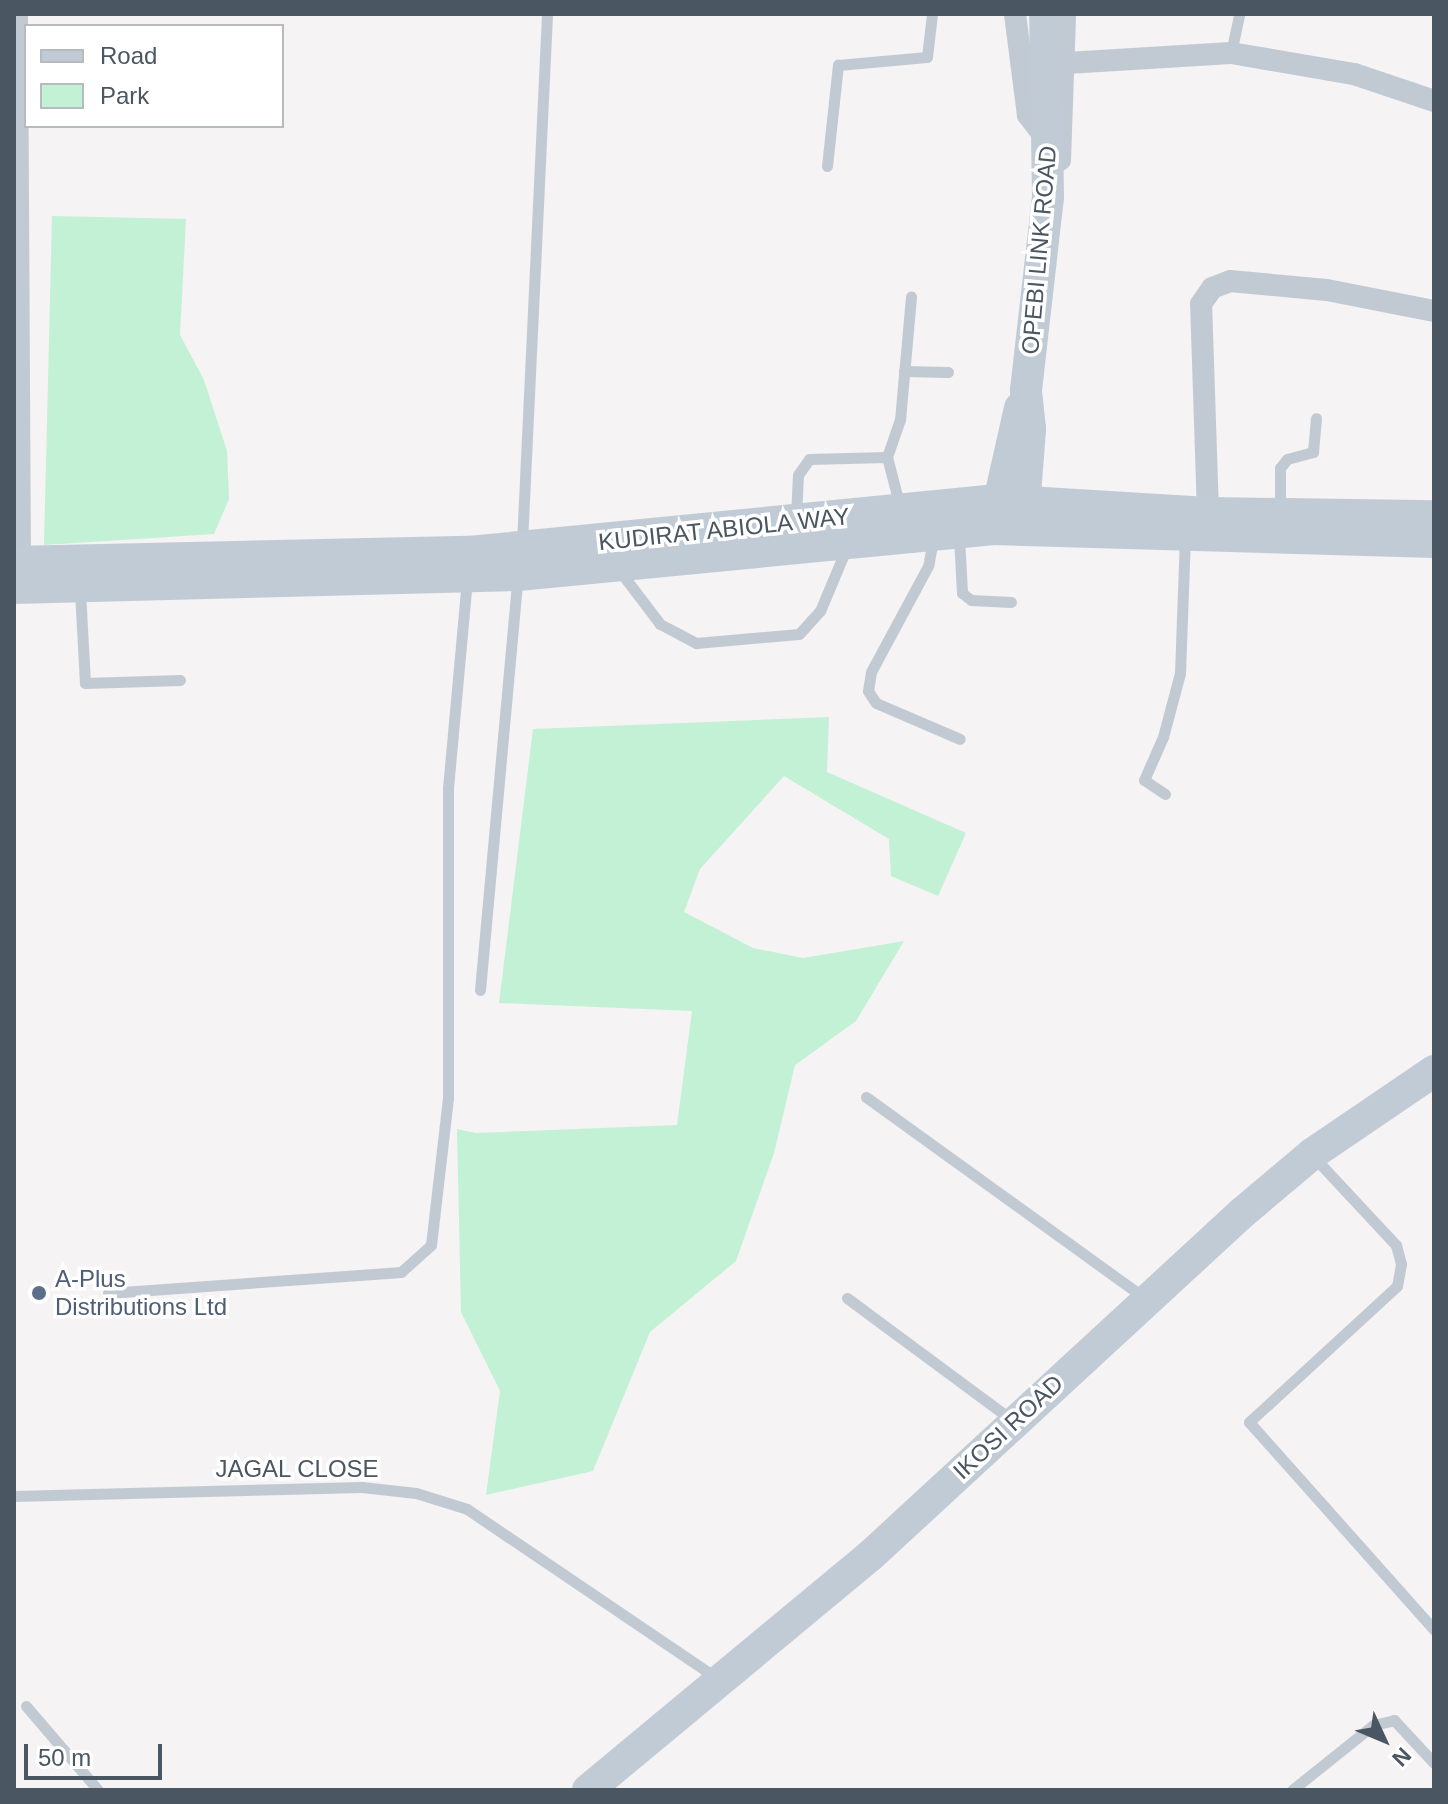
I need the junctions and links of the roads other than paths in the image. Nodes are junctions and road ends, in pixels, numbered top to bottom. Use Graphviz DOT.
graph roads {
  1 [pos="17,14"];
  2 [pos="547,14"];
  3 [pos="932,14"];
  4 [pos="1015,14"];
  5 [pos="1045,14"];
  6 [pos="1065,14"];
  7 [pos="1239,14"];
  8 [pos="1231,53"];
  9 [pos="1057,56"];
  10 [pos="1434,101"];
  11 [pos="16,125"];
  12 [pos="1050,144"];
  13 [pos="827,166"];
  14 [pos="1048,197"];
  15 [pos="911,296"];
  16 [pos="1434,311"];
  17 [pos="904,371"];
  18 [pos="948,372"];
  19 [pos="1316,418"];
  20 [pos="887,457"];
  21 [pos="901,511"];
  22 [pos="1280,512"];
  23 [pos="1009,515"];
  24 [pos="1434,516"];
  25 [pos="795,522"];
  26 [pos="1197,522"];
  27 [pos="946,533"];
  28 [pos="849,540"];
  29 [pos="1434,542"];
  30 [pos="520,561"];
  31 [pos="468,564"];
  32 [pos="616,566"];
  33 [pos="16,571"];
  34 [pos="80,586"];
  35 [pos="1011,602"];
  36 [pos="180,680"];
  37 [pos="960,739"];
  38 [pos="1165,794"];
  39 [pos="480,990"];
  40 [pos="1434,1071"];
  41 [pos="866,1097"];
  42 [pos="1312,1154"];
  43 [pos="108,1293"];
  44 [pos="847,1298"];
  45 [pos="1146,1299"];
  46 [pos="1014,1422"];
  47 [pos="14,1496"];
  48 [pos="1434,1630"];
  49 [pos="717,1678"];
  50 [pos="26,1706"];
  51 [pos="1434,1763"];
  52 [pos="98,1790"];
  53 [pos="588,1790"];
  54 [pos="1292,1790"];
  1 -- 11 [label="street"];
  2 -- 30 [label="lane"];
  3 -- 13 [label="lane"];
  4 -- 12 [label="street"];
  5 -- 9 [label="main road, OPEBI LINK ROAD"];
  6 -- 9 [label="street"];
  7 -- 8 [label="lane"];
  8 -- 9 [label="street"];
  8 -- 10 [label="street"];
  9 -- 12 [label="main road, OPEBI LINK ROAD"];
  9 -- 14 [label="street"];
  11 -- 33 [label="street"];
  12 -- 14 [label="main road, OPEBI LINK ROAD"];
  14 -- 23 [label="main road, OPEBI LINK ROAD"];
  15 -- 17 [label="lane"];
  16 -- 26 [label="street"];
  17 -- 18 [label="lane"];
  17 -- 20 [label="lane"];
  19 -- 22 [label="lane"];
  20 -- 21 [label="lane"];
  20 -- 25 [label="lane"];
  21 -- 23 [label="main road, KUDIRAT ABIOLA WAY"];
  21 -- 25 [label="main road, KUDIRAT ABIOLA WAY"];
  22 -- 24 [label="main road, KUDIRAT ABIOLA WAY"];
  22 -- 26 [label="main road, KUDIRAT ABIOLA WAY"];
  23 -- 26 [label="main road, KUDIRAT ABIOLA WAY"];
  23 -- 27 [label="main road, KUDIRAT ABIOLA WAY"];
  25 -- 30 [label="main road, KUDIRAT ABIOLA WAY"];
  26 -- 29 [label="main road, KUDIRAT ABIOLA WAY"];
  26 -- 38 [label="lane"];
  27 -- 28 [label="main road, KUDIRAT ABIOLA WAY"];
  27 -- 35 [label="lane"];
  27 -- 37 [label="lane"];
  28 -- 32 [label="main road, KUDIRAT ABIOLA WAY"];
  28 -- 32 [label="lane"];
  30 -- 31 [label="main road, KUDIRAT ABIOLA WAY"];
  30 -- 32 [label="main road, KUDIRAT ABIOLA WAY"];
  30 -- 39 [label="lane"];
  31 -- 33 [label="main road, KUDIRAT ABIOLA WAY"];
  31 -- 34 [label="main road, KUDIRAT ABIOLA WAY"];
  31 -- 43 [label="lane"];
  33 -- 34 [label="main road, KUDIRAT ABIOLA WAY"];
  34 -- 36 [label="lane"];
  40 -- 42 [label="main road, IKOSI ROAD"];
  41 -- 45 [label="lane"];
  42 -- 45 [label="main road, IKOSI ROAD"];
  42 -- 48 [label="lane"];
  44 -- 46 [label="lane"];
  45 -- 46 [label="main road, IKOSI ROAD"];
  46 -- 49 [label="main road, IKOSI ROAD"];
  47 -- 49 [label="lane, JAGAL CLOSE"];
  49 -- 53 [label="main road, IKOSI ROAD"];
  50 -- 52 [label="lane"];
  51 -- 54 [label="lane"];
}
